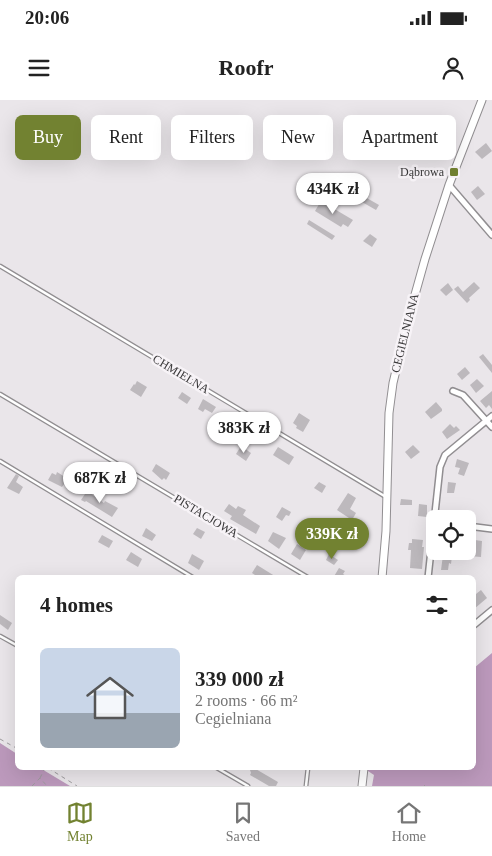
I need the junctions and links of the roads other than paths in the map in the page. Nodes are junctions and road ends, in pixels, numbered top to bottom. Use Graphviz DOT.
graph roads {
  1 [pos="482,100"];
  2 [pos="449,185"];
  3 [pos="492,235"];
  4 [pos="0,266"];
  5 [pos="453,392"];
  6 [pos="0,394"];
  7 [pos="492,416"];
  8 [pos="486,420"];
  9 [pos="492,427"];
  10 [pos="0,461"];
  11 [pos="387,498"];
  12 [pos="435,510"];
  13 [pos="476,527"];
  14 [pos="492,529"];
  15 [pos="430,560"];
  16 [pos="189,575"];
  17 [pos="304,575"];
  18 [pos="382,575"];
  19 [pos="428,575"];
  20 [pos="492,610"];
  21 [pos="476,623"];
  22 [pos="0,636"];
  23 [pos="15,644"];
  24 [pos="220,770"];
  25 [pos="308,770"];
  26 [pos="364,770"];
  27 [pos="248,786"];
  28 [pos="306,786"];
  29 [pos="362,786"];
  1 -- 2 [label="street, CEGIELNIANA"];
  2 -- 3 [label="street"];
  2 -- 11 [label="street, CEGIELNIANA"];
  4 -- 11 [label="lane, CHMIELNA"];
  5 -- 8 [label="street"];
  6 -- 17 [label="lane, PISTACJOWA"];
  7 -- 8 [label="street"];
  8 -- 9 [label="street"];
  8 -- 12 [label="street"];
  10 -- 16 [label="lane"];
  11 -- 18 [label="street, CEGIELNIANA"];
  13 -- 14 [label="street"];
  15 -- 19 [label="street"];
  20 -- 21 [label="street"];
  22 -- 23 [label="lane"];
  24 -- 27 [label="lane"];
  25 -- 28 [label="lane"];
  26 -- 29 [label="street"];
}
